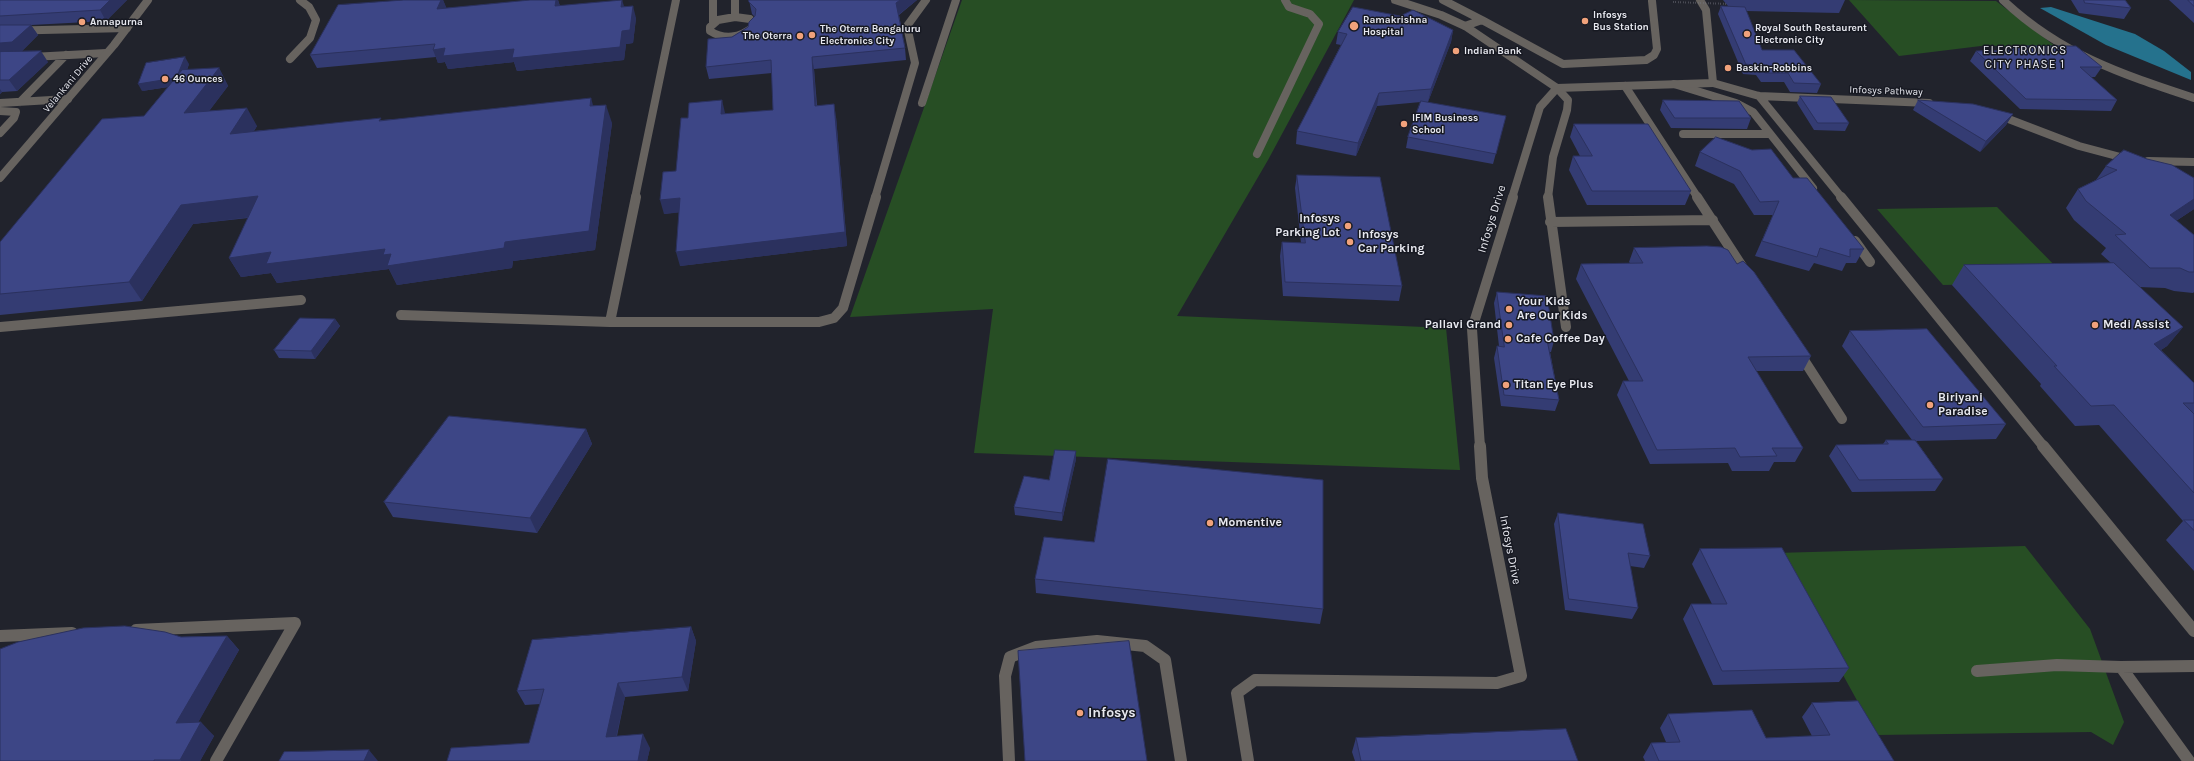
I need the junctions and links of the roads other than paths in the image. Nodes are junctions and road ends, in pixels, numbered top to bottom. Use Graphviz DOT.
graph roads {
  1 [pos="148,0"];
  2 [pos="300,0"];
  3 [pos="676,0"];
  4 [pos="713,0"];
  5 [pos="735,0"];
  6 [pos="926,0"];
  7 [pos="956,0"];
  8 [pos="1285,0"];
  9 [pos="1396,0"];
  10 [pos="1443,0"];
  11 [pos="1700,0"];
  12 [pos="2003,0"];
  13 [pos="1652,1"];
  14 [pos="735,16"];
  15 [pos="1482,20"];
  16 [pos="713,24"];
  17 [pos="1465,26"];
  18 [pos="127,28"];
  19 [pos="0,31"];
  20 [pos="106,54"];
  21 [pos="66,56"];
  22 [pos="22,58"];
  23 [pos="290,59"];
  24 [pos="1713,83"];
  25 [pos="1674,84"];
  26 [pos="1625,86"];
  27 [pos="1557,88"];
  28 [pos="1759,96"];
  29 [pos="2194,98"];
  30 [pos="68,99"];
  31 [pos="20,102"];
  32 [pos="0,103"];
  33 [pos="922,103"];
  34 [pos="1938,104"];
  35 [pos="0,112"];
  36 [pos="1990,113"];
  37 [pos="0,133"];
  38 [pos="1683,134"];
  39 [pos="1770,134"];
  40 [pos="1257,154"];
  41 [pos="2194,162"];
  42 [pos="4,169"];
  43 [pos="0,178"];
  44 [pos="1818,194"];
  45 [pos="1713,220"];
  46 [pos="1550,222"];
  47 [pos="1851,237"];
  48 [pos="1870,262"];
  49 [pos="1752,280"];
  50 [pos="301,300"];
  51 [pos="402,315"];
  52 [pos="610,322"];
  53 [pos="0,327"];
  54 [pos="1566,327"];
  55 [pos="1795,346"];
  56 [pos="1842,419"];
  57 [pos="128,630"];
  58 [pos="2194,631"];
  59 [pos="88,632"];
  60 [pos="0,636"];
  61 [pos="2194,666"];
  62 [pos="2121,667"];
  63 [pos="1977,671"];
  64 [pos="216,761"];
  65 [pos="1009,761"];
  66 [pos="1181,761"];
  67 [pos="1248,761"];
  68 [pos="2189,761"];
  1 -- 18 [label="street, Velankani Drive"];
  2 -- 23 [label="street"];
  3 -- 52 [label="street"];
  4 -- 16 [label="street"];
  5 -- 14 [label="street"];
  6 -- 52 [label="street"];
  7 -- 33 [label="street"];
  8 -- 40 [label="street"];
  9 -- 17 [label="street"];
  10 -- 15 [label="street"];
  11 -- 24 [label="street"];
  12 -- 29 [label="street"];
  13 -- 15 [label="street"];
  14 -- 16 [label="street"];
  14 -- 16 [label="street"];
  15 -- 17 [label="street"];
  17 -- 27 [label="street"];
  18 -- 19 [label="street"];
  18 -- 20 [label="street, Velankani Drive"];
  20 -- 21 [label="street"];
  20 -- 30 [label="street, Velankani Drive"];
  21 -- 22 [label="street"];
  21 -- 31 [label="street"];
  24 -- 25 [label="street, Infosys Pathway"];
  24 -- 28 [label="street, Infosys Pathway"];
  25 -- 26 [label="street, Infosys Pathway"];
  25 -- 39 [label="street"];
  26 -- 27 [label="street, Infosys Pathway"];
  26 -- 45 [label="street"];
  27 -- 46 [label="street"];
  27 -- 67 [label="street, Infosys Drive"];
  28 -- 34 [label="street, Infosys Pathway"];
  28 -- 58 [label="street"];
  30 -- 31 [label="street"];
  30 -- 42 [label="street, Velankani Drive"];
  31 -- 32 [label="street"];
  35 -- 37 [label="street"];
  36 -- 41 [label="street"];
  38 -- 39 [label="street"];
  39 -- 44 [label="street"];
  42 -- 43 [label="street, Velankani Drive"];
  45 -- 46 [label="street"];
  45 -- 49 [label="street"];
  46 -- 54 [label="street"];
  47 -- 48 [label="street"];
  50 -- 53 [label="street"];
  51 -- 52 [label="street"];
  55 -- 56 [label="street"];
  57 -- 64 [label="street"];
  59 -- 60 [label="street"];
  61 -- 62 [label="street"];
  62 -- 63 [label="street"];
  62 -- 68 [label="street"];
  65 -- 66 [label="street"];
}
